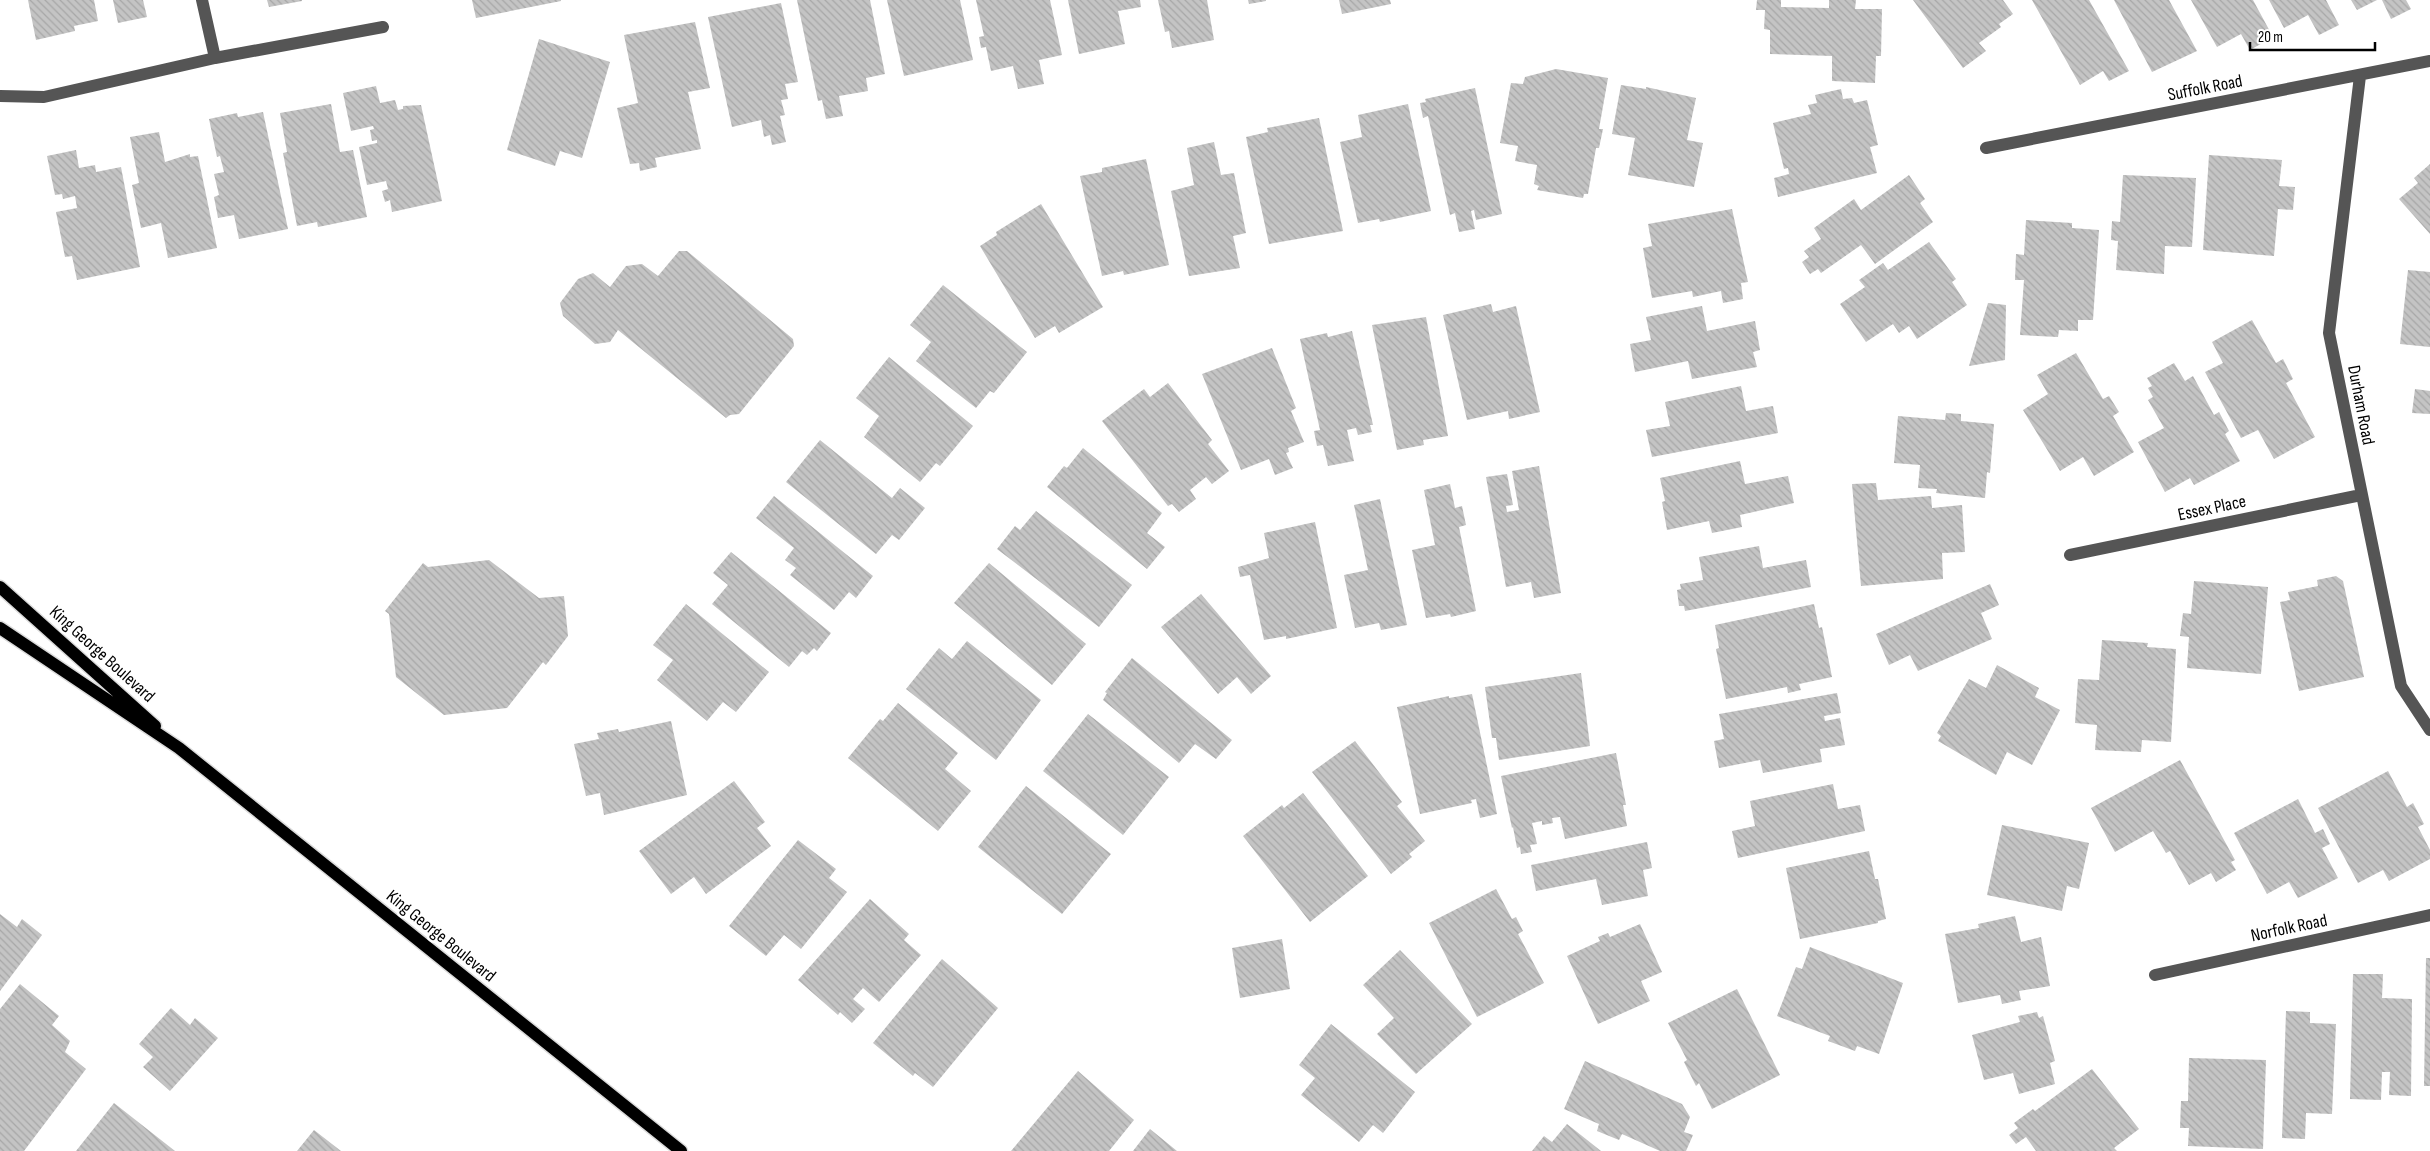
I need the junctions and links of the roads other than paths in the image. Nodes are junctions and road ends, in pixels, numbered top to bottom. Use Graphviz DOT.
graph roads {
  1 [pos="202,0"];
  2 [pos="383,27"];
  3 [pos="215,58"];
  4 [pos="2430,62"];
  5 [pos="2360,76"];
  6 [pos="0,96"];
  7 [pos="1986,148"];
  8 [pos="2361,495"];
  9 [pos="2070,555"];
  10 [pos="0,587"];
  11 [pos="0,628"];
  12 [pos="2430,730"];
  13 [pos="179,748"];
  14 [pos="2430,915"];
  15 [pos="2155,975"];
  16 [pos="681,1151"];
  1 -- 3 [label="street"];
  2 -- 3 [label="street"];
  3 -- 6 [label="street"];
  4 -- 5 [label="street, Suffolk Road"];
  5 -- 7 [label="street, Suffolk Road"];
  5 -- 8 [label="street, Durham Road"];
  8 -- 9 [label="street, Essex Place"];
  8 -- 12 [label="street, Durham Road"];
  10 -- 13 [label="main road, King George Boulevard"];
  11 -- 13 [label="main road, King George Boulevard"];
  13 -- 16 [label="main road, King George Boulevard"];
  14 -- 15 [label="street, Norfolk Road"];
}
